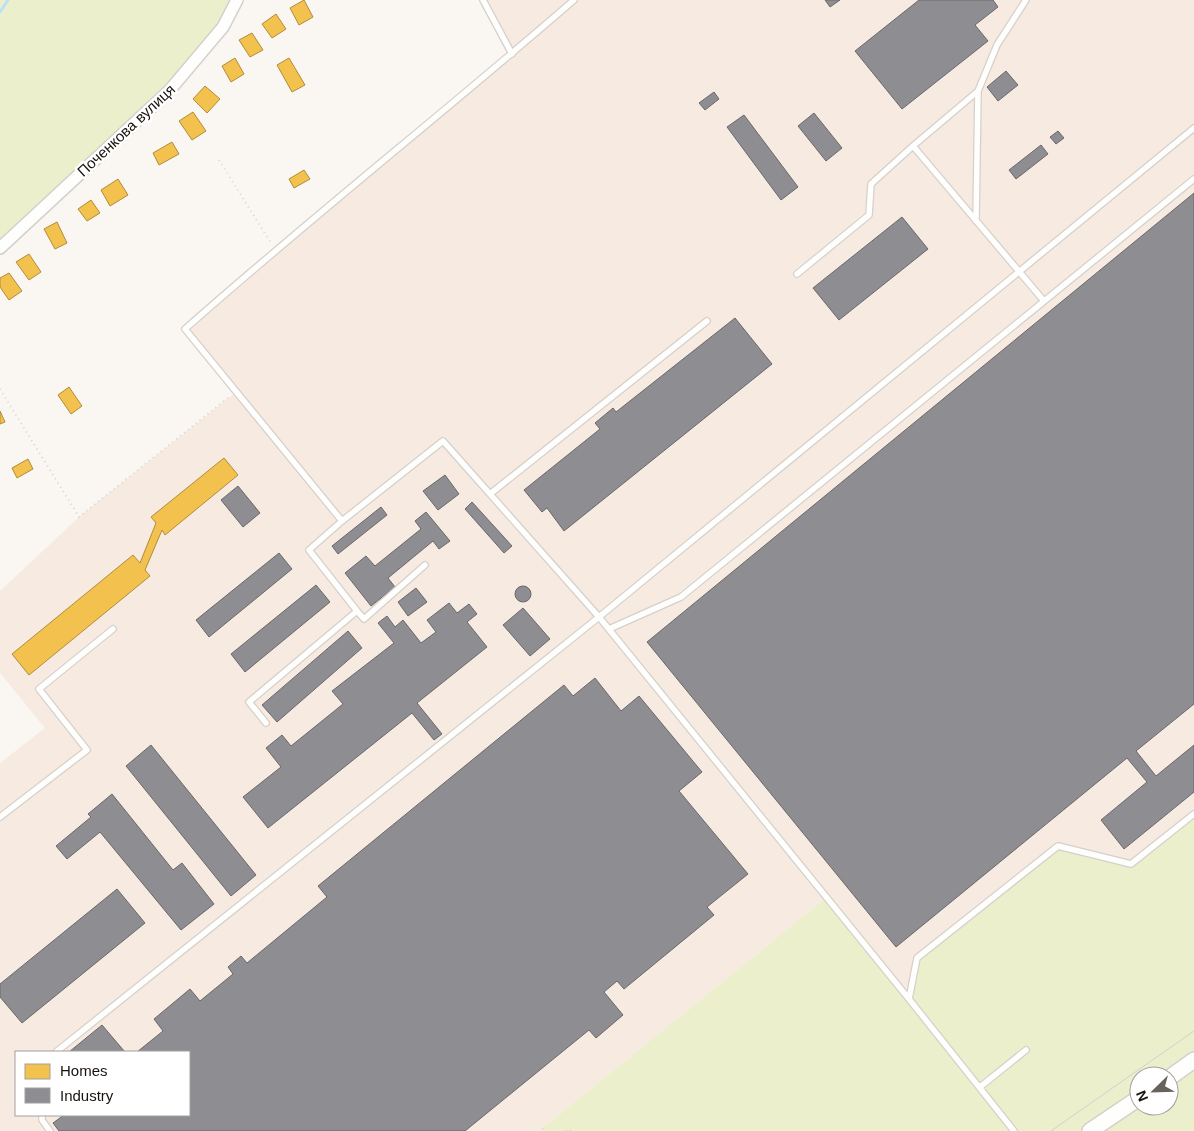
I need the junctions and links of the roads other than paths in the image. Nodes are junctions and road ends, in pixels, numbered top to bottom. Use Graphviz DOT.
graph roads {
  1 [pos="237,0"];
  2 [pos="483,0"];
  3 [pos="574,0"];
  4 [pos="1026,0"];
  5 [pos="512,54"];
  6 [pos="978,91"];
  7 [pos="1194,128"];
  8 [pos="913,146"];
  9 [pos="1194,179"];
  10 [pos="976,220"];
  11 [pos="0,248"];
  12 [pos="1019,271"];
  13 [pos="797,274"];
  14 [pos="1044,301"];
  15 [pos="707,321"];
  16 [pos="490,494"];
  17 [pos="342,520"];
  18 [pos="426,566"];
  19 [pos="357,611"];
  20 [pos="599,617"];
  21 [pos="113,629"];
  22 [pos="609,629"];
  23 [pos="266,723"];
  24 [pos="1194,814"];
  25 [pos="0,817"];
  26 [pos="909,999"];
  27 [pos="1026,1050"];
  28 [pos="57,1051"];
  29 [pos="1194,1060"];
  30 [pos="1179,1071"];
  31 [pos="980,1087"];
  32 [pos="1129,1105"];
  33 [pos="42,1116"];
  34 [pos="50,1131"];
  35 [pos="1014,1131"];
  36 [pos="1090,1131"];
  1 -- 11 [label="street, Поченкова вулиця"];
  2 -- 5 [label="lane"];
  3 -- 5 [label="lane"];
  4 -- 6 [label="lane"];
  5 -- 17 [label="lane"];
  6 -- 8 [label="lane"];
  6 -- 10 [label="lane"];
  7 -- 12 [label="lane"];
  8 -- 10 [label="lane"];
  8 -- 13 [label="lane"];
  9 -- 14 [label="lane"];
  10 -- 12 [label="lane"];
  12 -- 14 [label="lane"];
  12 -- 20 [label="lane"];
  14 -- 22 [label="lane"];
  15 -- 16 [label="lane"];
  16 -- 17 [label="lane"];
  16 -- 20 [label="lane"];
  17 -- 19 [label="lane"];
  18 -- 19 [label="lane"];
  19 -- 23 [label="lane"];
  20 -- 22 [label="lane"];
  20 -- 28 [label="lane"];
  21 -- 25 [label="lane"];
  22 -- 26 [label="lane"];
  24 -- 26 [label="lane"];
  26 -- 31 [label="lane"];
  27 -- 31 [label="lane"];
  29 -- 30 [label="main road"];
  31 -- 35 [label="lane"];
  32 -- 36 [label="main road"];
  33 -- 34 [label="lane"];
}
